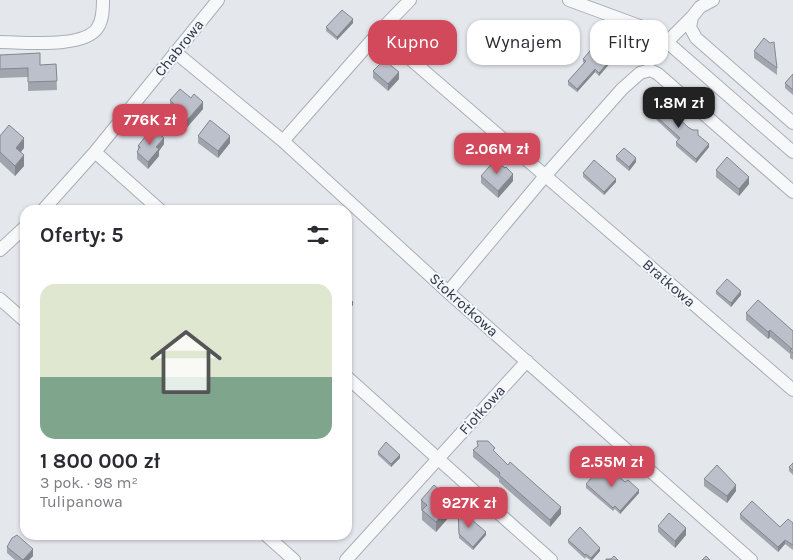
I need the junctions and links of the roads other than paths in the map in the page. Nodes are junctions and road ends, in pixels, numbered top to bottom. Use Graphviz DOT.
graph roads {
  1 [pos="103,0"];
  2 [pos="218,0"];
  3 [pos="410,0"];
  4 [pos="569,0"];
  5 [pos="714,0"];
  6 [pos="692,17"];
  7 [pos="391,20"];
  8 [pos="623,20"];
  9 [pos="668,40"];
  10 [pos="0,42"];
  11 [pos="368,44"];
  12 [pos="668,44"];
  13 [pos="175,52"];
  14 [pos="417,65"];
  15 [pos="793,123"];
  16 [pos="283,141"];
  17 [pos="95,152"];
  18 [pos="793,152"];
  19 [pos="545,176"];
  20 [pos="793,192"];
  21 [pos="47,205"];
  22 [pos="154,205"];
  23 [pos="20,232"];
  24 [pos="0,250"];
  25 [pos="448,292"];
  26 [pos="0,299"];
  27 [pos="20,317"];
  28 [pos="527,361"];
  29 [pos="352,382"];
  30 [pos="793,390"];
  31 [pos="437,459"];
  32 [pos="272,540"];
  33 [pos="294,560"];
  34 [pos="346,560"];
  35 [pos="551,560"];
  36 [pos="751,560"];
  1 -- 10 [label="street"];
  2 -- 13 [label="street, Chabrowa"];
  3 -- 7 [label="street"];
  4 -- 8 [label="street"];
  5 -- 6 [label="street"];
  6 -- 9 [label="street"];
  6 -- 15 [label="street"];
  11 -- 16 [label="street"];
  12 -- 18 [label="street"];
  13 -- 16 [label="street, Stokrotkowa"];
  13 -- 17 [label="street, Chabrowa"];
  14 -- 19 [label="street, Bratkowa"];
  16 -- 25 [label="street, Stokrotkowa"];
  17 -- 21 [label="street, Chabrowa"];
  17 -- 22 [label="street"];
  19 -- 20 [label="street"];
  19 -- 25 [label="street"];
  19 -- 30 [label="street, Bratkowa"];
  23 -- 24 [label="street"];
  25 -- 28 [label="street, Stokrotkowa"];
  26 -- 27 [label="street"];
  28 -- 31 [label="street, Fiołkowa"];
  28 -- 36 [label="street, Stokrotkowa"];
  29 -- 31 [label="street"];
  31 -- 34 [label="street, Fiołkowa"];
  31 -- 35 [label="street"];
  32 -- 33 [label="street"];
}
